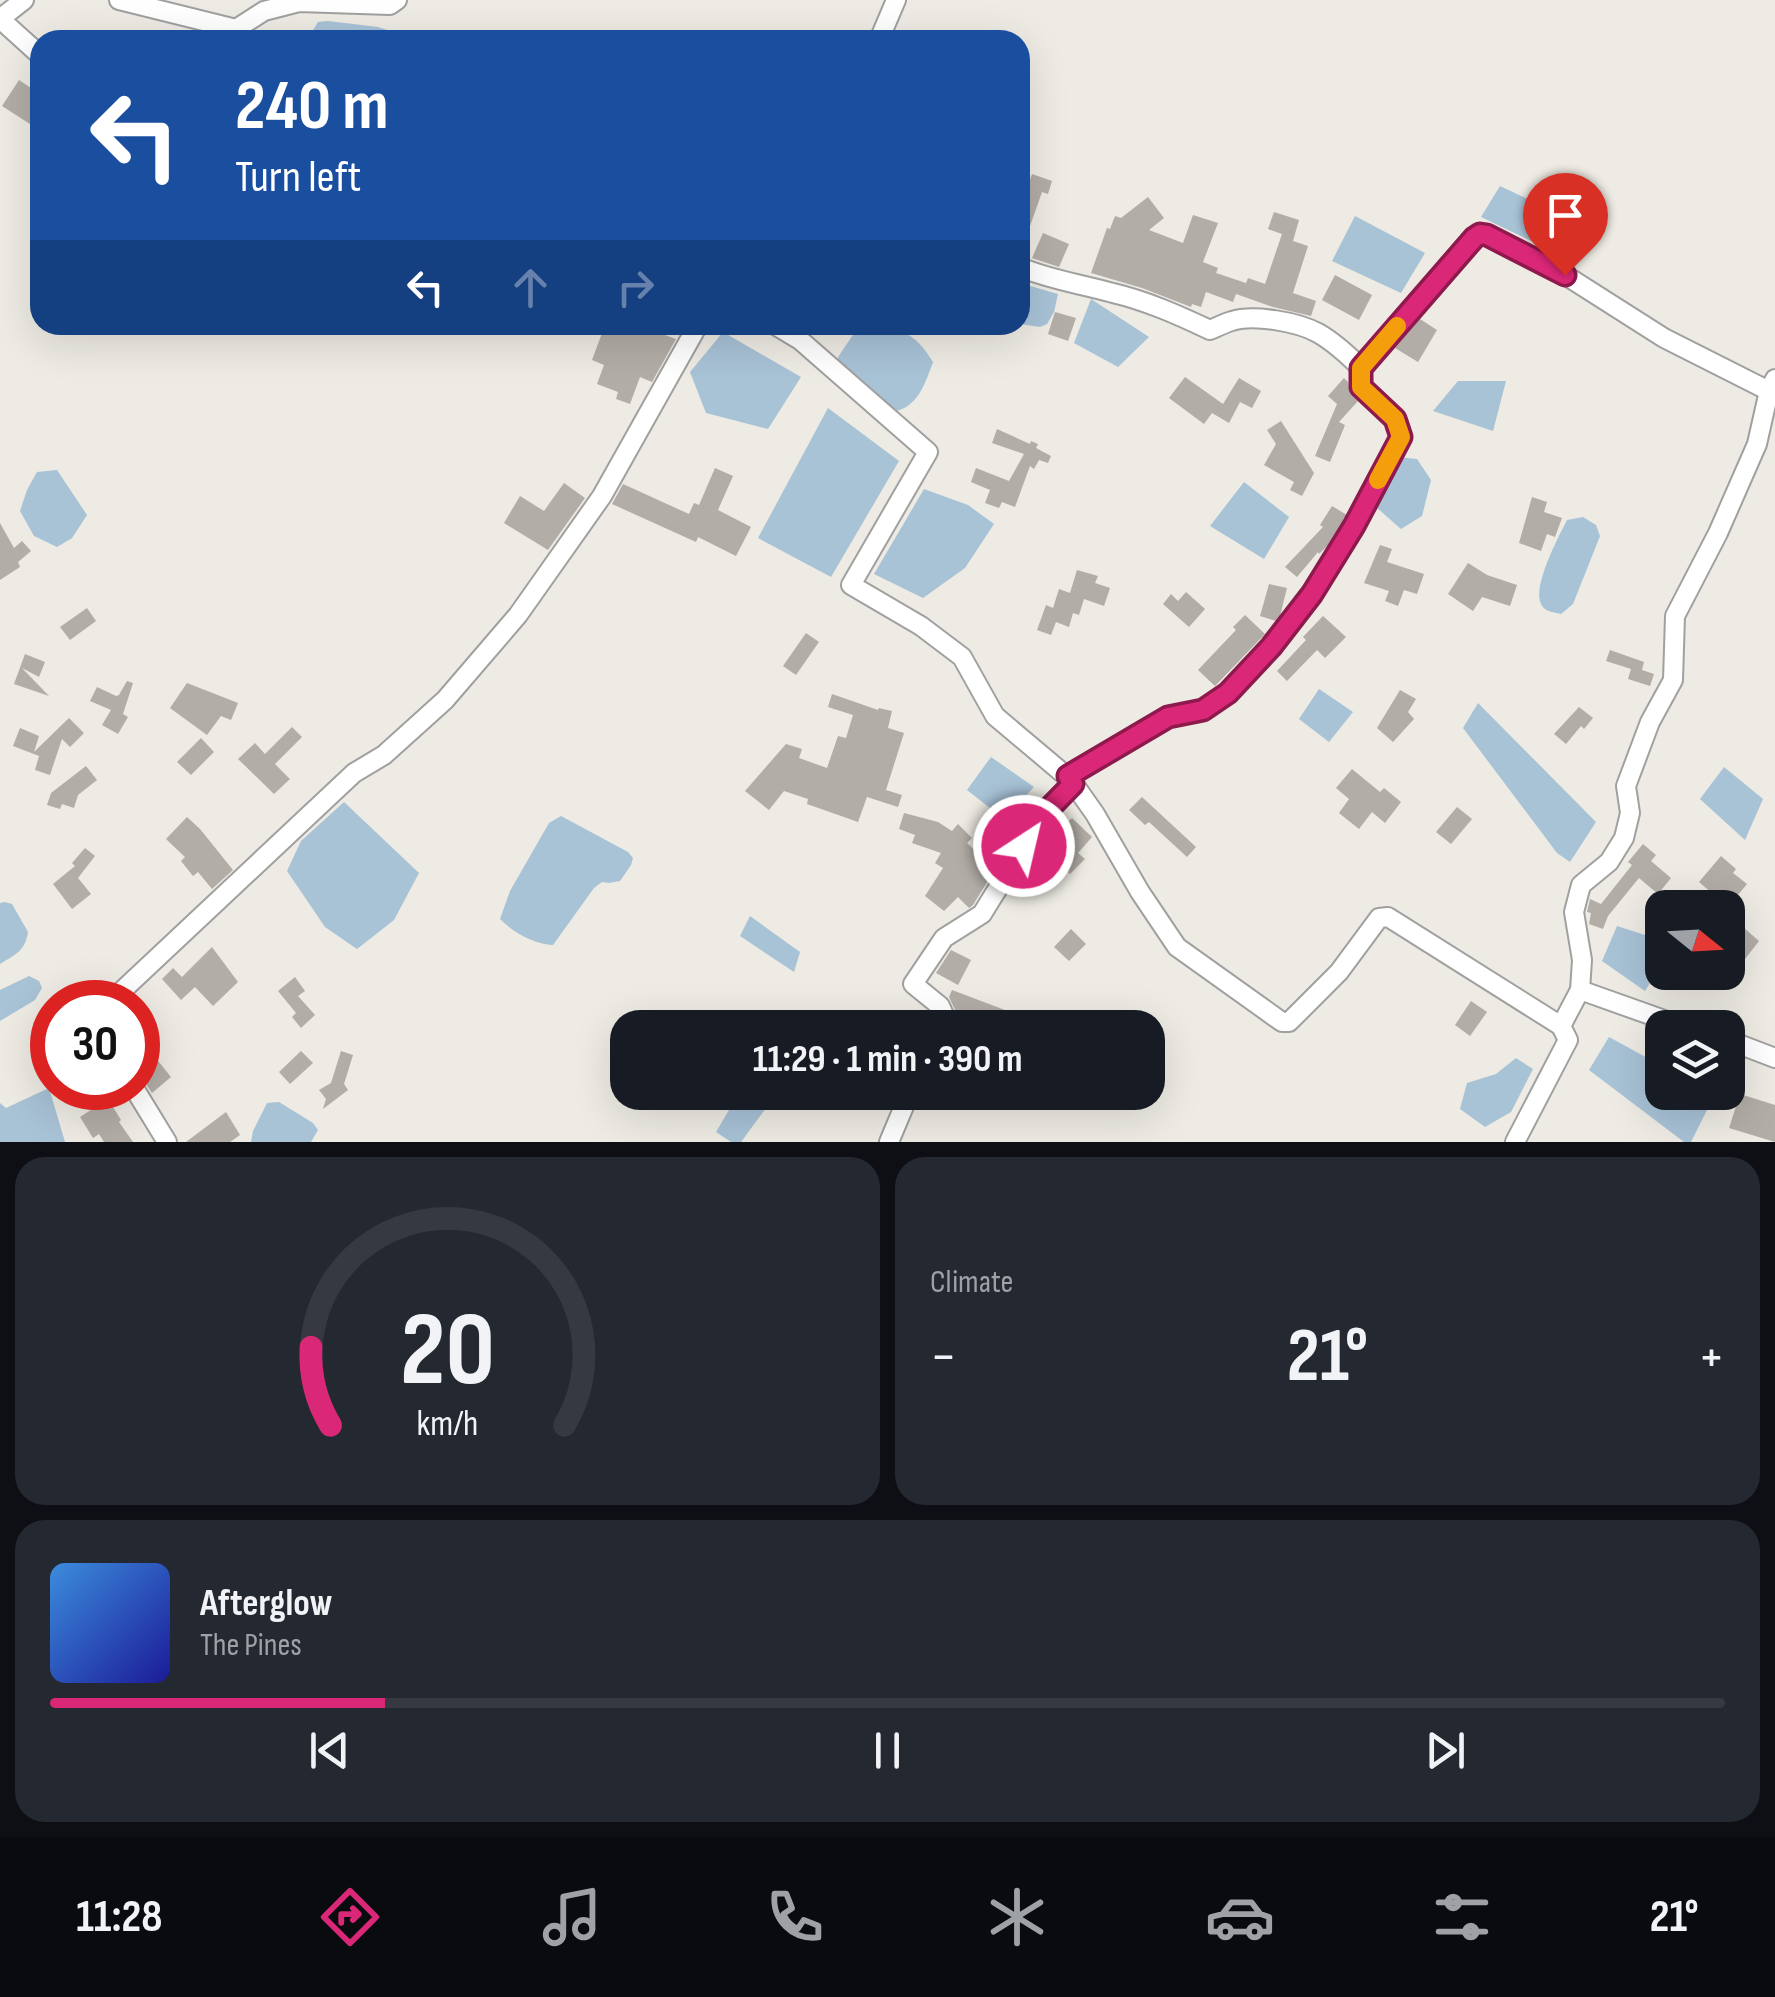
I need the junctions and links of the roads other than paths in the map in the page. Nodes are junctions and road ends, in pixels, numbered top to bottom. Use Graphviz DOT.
graph roads {
  1 [pos="24,0"];
  2 [pos="119,0"];
  3 [pos="397,0"];
  4 [pos="896,0"];
  5 [pos="0,18"];
  6 [pos="883,30"];
  7 [pos="30,46"];
  8 [pos="1030,272"];
  9 [pos="685,335"];
  10 [pos="792,335"];
  11 [pos="1361,368"];
  12 [pos="1772,385"];
  13 [pos="1070,780"];
  14 [pos="133,980"];
  15 [pos="1580,990"];
  16 [pos="942,1010"];
  17 [pos="1645,1013"];
  18 [pos="1560,1026"];
  19 [pos="1745,1047"];
  20 [pos="1775,1058"];
  21 [pos="147,1110"];
  22 [pos="902,1110"];
  23 [pos="167,1142"];
  24 [pos="889,1142"];
  25 [pos="1516,1142"];
  1 -- 5 [label="street"];
  2 -- 3 [label="street"];
  4 -- 6 [label="street"];
  5 -- 7 [label="street"];
  8 -- 11 [label="street"];
  9 -- 14 [label="street"];
  10 -- 13 [label="street"];
  11 -- 12 [label="street"];
  11 -- 13 [label="street"];
  12 -- 15 [label="street"];
  13 -- 16 [label="street"];
  13 -- 18 [label="street"];
  15 -- 17 [label="street"];
  15 -- 18 [label="street"];
  18 -- 25 [label="street"];
  19 -- 20 [label="street"];
  21 -- 23 [label="street"];
  22 -- 24 [label="street"];
}
